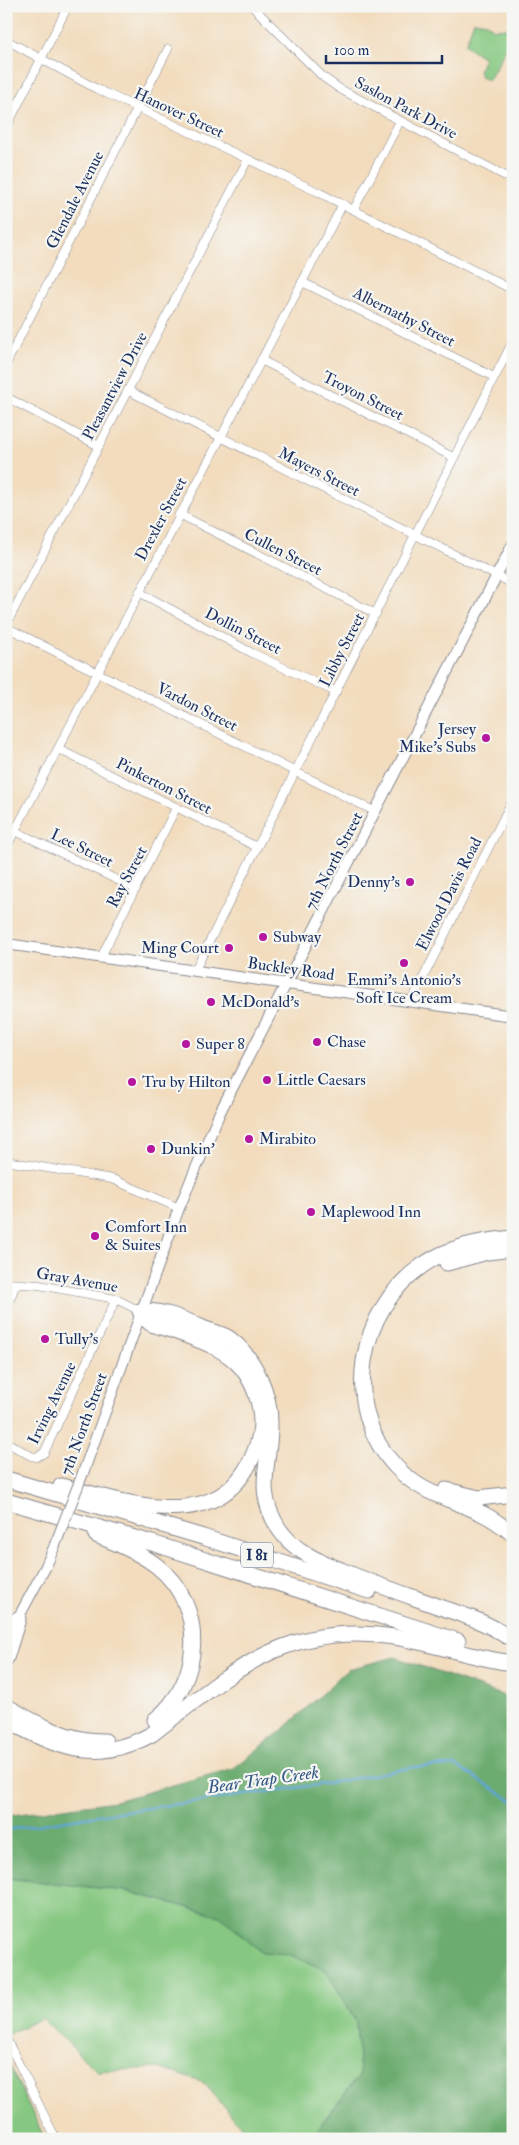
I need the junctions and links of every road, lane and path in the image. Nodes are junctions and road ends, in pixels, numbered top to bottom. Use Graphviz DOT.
graph roads {
  1 [pos="68,6"];
  2 [pos="252,6"];
  3 [pos="6,40"];
  4 [pos="168,49"];
  5 [pos="41,60"];
  6 [pos="138,109"];
  7 [pos="400,121"];
  8 [pos="6,128"];
  9 [pos="248,159"];
  10 [pos="513,180"];
  11 [pos="343,204"];
  12 [pos="354,209"];
  13 [pos="302,282"];
  14 [pos="513,290"];
  15 [pos="513,341"];
  16 [pos="261,360"];
  17 [pos="6,364"];
  18 [pos="494,377"];
  19 [pos="128,391"];
  20 [pos="6,397"];
  21 [pos="220,436"];
  22 [pos="99,446"];
  23 [pos="453,457"];
  24 [pos="179,514"];
  25 [pos="415,535"];
  26 [pos="513,544"];
  27 [pos="497,575"];
  28 [pos="513,584"];
  29 [pos="139,592"];
  30 [pos="376,614"];
  31 [pos="6,626"];
  32 [pos="97,673"];
  33 [pos="336,692"];
  34 [pos="58,749"];
  35 [pos="296,772"];
  36 [pos="513,799"];
  37 [pos="176,808"];
  38 [pos="376,812"];
  39 [pos="15,831"];
  40 [pos="257,847"];
  41 [pos="6,848"];
  42 [pos="136,890"];
  43 [pos="6,944"];
  44 [pos="101,958"];
  45 [pos="194,970"];
  46 [pos="286,984"];
  47 [pos="411,1002"];
  48 [pos="513,1016"];
  49 [pos="6,1161"];
  50 [pos="179,1208"];
  51 [pos="513,1238"];
  52 [pos="513,1249"];
  53 [pos="6,1283"];
  54 [pos="16,1284"];
  55 [pos="116,1299"];
  56 [pos="6,1309"];
  57 [pos="140,1311"];
  58 [pos="6,1442"];
  59 [pos="6,1473"];
  60 [pos="6,1479"];
  61 [pos="513,1494"];
  62 [pos="6,1501"];
  63 [pos="30,1507"];
  64 [pos="513,1534"];
  65 [pos="18,1619"];
  66 [pos="6,1637"];
  67 [pos="509,1637"];
  68 [pos="6,1658"];
  69 [pos="513,1659"];
  70 [pos="513,1663"];
  71 [pos="7,1709"];
  72 [pos="6,2038"];
  73 [pos="56,2139"];
  1 -- 5 [label="street"];
  2 -- 7 [label="street, Saslon Park Drive"];
  3 -- 5 [label="street, Hanover Street"];
  4 -- 6 [label="street, Glendale Avenue"];
  5 -- 6 [label="street, Hanover Street"];
  5 -- 8 [label="street"];
  6 -- 9 [label="street, Hanover Street"];
  6 -- 17 [label="street, Glendale Avenue"];
  7 -- 10 [label="street, Saslon Park Drive"];
  7 -- 12 [label="street"];
  9 -- 11 [label="street, Hanover Street"];
  9 -- 19 [label="street, Pleasantview Drive"];
  11 -- 12 [label="street, Hanover Street"];
  11 -- 13 [label="street, Drexler Street"];
  12 -- 14 [label="street"];
  13 -- 16 [label="street, Drexler Street"];
  13 -- 18 [label="street, Albernathy Street"];
  15 -- 18 [label="street, Libby Street"];
  16 -- 21 [label="street, Drexler Street"];
  16 -- 23 [label="street, Troyon Street"];
  18 -- 23 [label="street, Libby Street"];
  19 -- 21 [label="street, Mayers Street"];
  19 -- 22 [label="street, Pleasantview Drive"];
  20 -- 22 [label="street"];
  21 -- 24 [label="street, Drexler Street"];
  21 -- 25 [label="street, Mayers Street"];
  22 -- 31 [label="street, Pleasantview Drive"];
  23 -- 25 [label="street, Libby Street"];
  24 -- 29 [label="street, Drexler Street"];
  24 -- 30 [label="street, Cullen Street"];
  25 -- 27 [label="street, Mayers Street"];
  25 -- 30 [label="street, Libby Street"];
  26 -- 27 [label="street, 7th North Street"];
  27 -- 28 [label="street"];
  27 -- 38 [label="street, 7th North Street"];
  29 -- 32 [label="street, Drexler Street"];
  29 -- 33 [label="street, Dollin Street"];
  30 -- 33 [label="street, Libby Street"];
  31 -- 32 [label="street, Vardon Street"];
  32 -- 34 [label="street, Drexler Street"];
  32 -- 35 [label="street, Vardon Street"];
  33 -- 35 [label="street, Libby Street"];
  34 -- 37 [label="street, Pinkerton Street"];
  34 -- 39 [label="street, Drexler Street"];
  35 -- 38 [label="street, Vardon Street"];
  35 -- 40 [label="street, Libby Street"];
  36 -- 47 [label="street, Elwood Davis Road"];
  37 -- 40 [label="street, Pinkerton Street"];
  37 -- 42 [label="street, Ray Street"];
  38 -- 46 [label="street, 7th North Street"];
  39 -- 41 [label="street, Drexler Street"];
  39 -- 42 [label="street, Lee Street"];
  40 -- 45 [label="street, Libby Street"];
  42 -- 44 [label="street, Ray Street"];
  43 -- 44 [label="street, Buckley Road"];
  44 -- 45 [label="street, Buckley Road"];
  45 -- 46 [label="street, Buckley Road"];
  46 -- 47 [label="street, Buckley Road"];
  46 -- 50 [label="street, 7th North Street"];
  47 -- 48 [label="street, Buckley Road"];
  49 -- 50 [label="street"];
  50 -- 57 [label="street, 7th North Street"];
  51 -- 64 [label="highway"];
  52 -- 61 [label="highway"];
  53 -- 54 [label="street, Gray Avenue"];
  54 -- 55 [label="street, Gray Avenue"];
  54 -- 56 [label="street"];
  55 -- 57 [label="street, Gray Avenue"];
  55 -- 58 [label="street, Irving Avenue"];
  57 -- 59 [label="highway"];
  57 -- 65 [label="street, 7th North Street, bridge"];
  57 -- 67 [label="highway"];
  60 -- 67 [label="highway, I 81"];
  62 -- 63 [label="highway, I 81"];
  63 -- 69 [label="highway, I 81"];
  63 -- 71 [label="highway"];
  65 -- 66 [label="street, 7th North Street"];
  65 -- 68 [label="highway"];
  70 -- 71 [label="highway"];
  72 -- 73 [label="street"];
}
